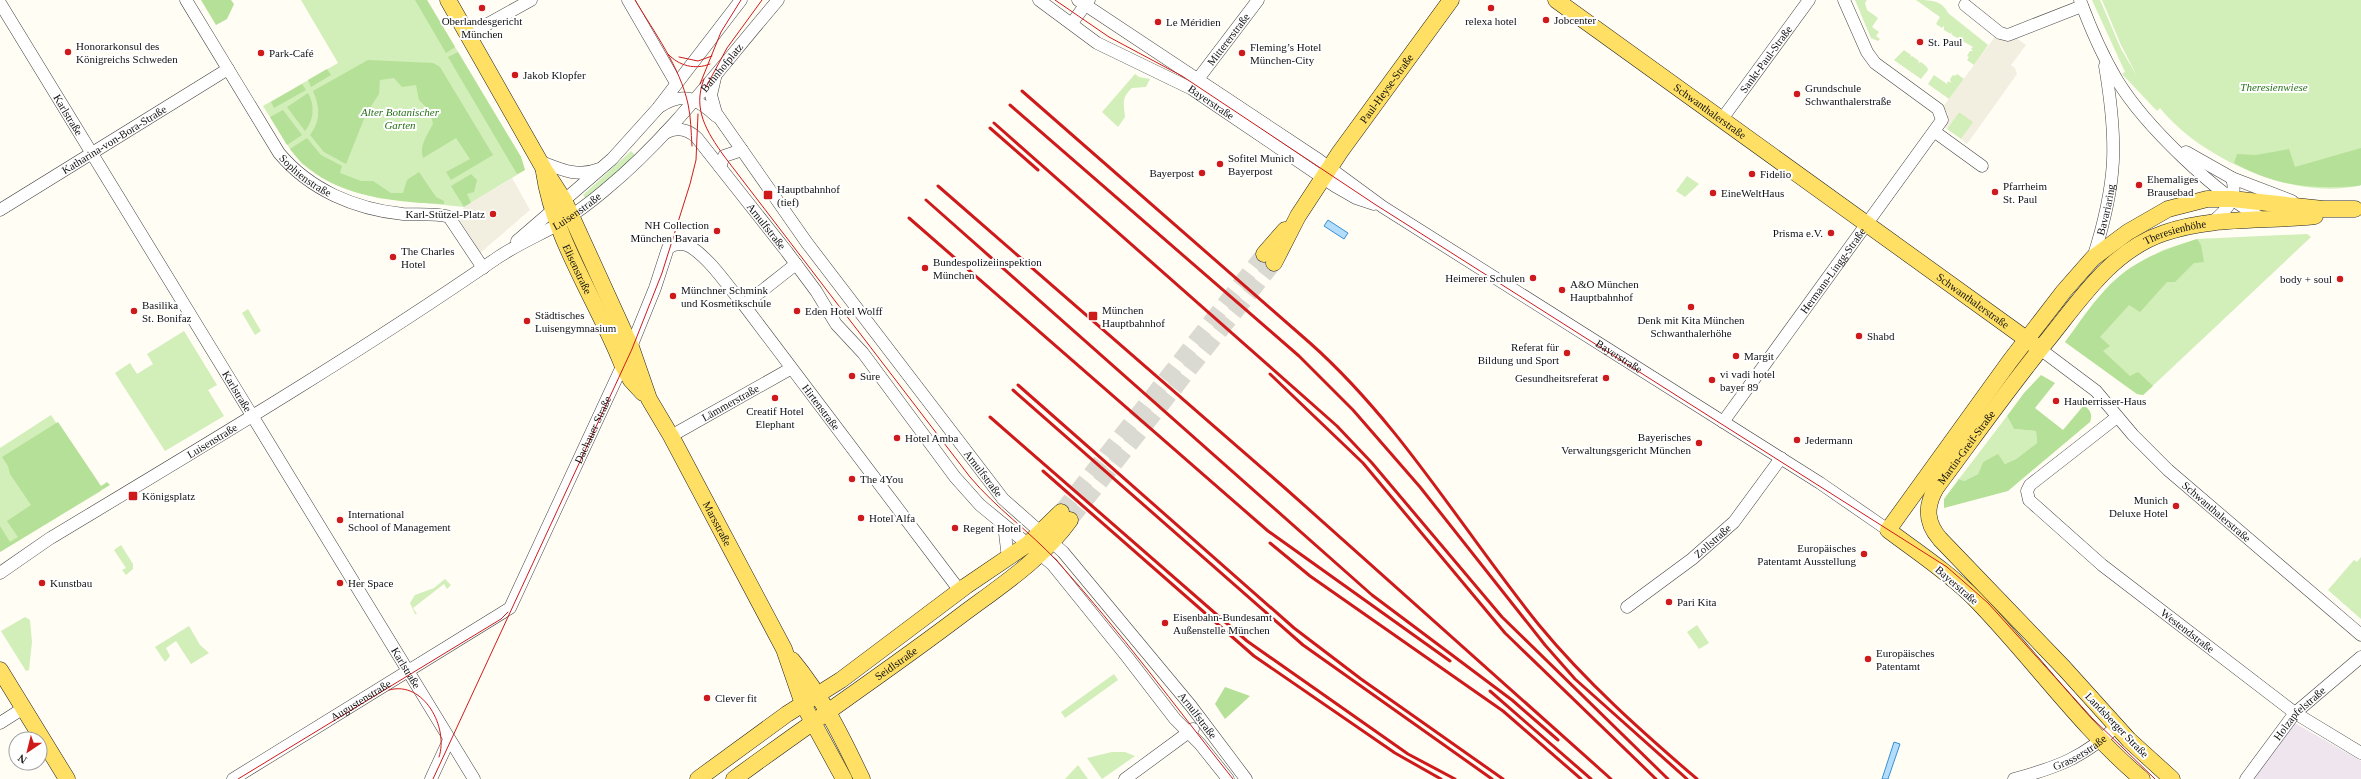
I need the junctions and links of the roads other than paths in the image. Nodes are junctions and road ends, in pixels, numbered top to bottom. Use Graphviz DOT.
graph roads {
  1 [pos="186,0"];
  2 [pos="448,0"];
  3 [pos="531,0"];
  4 [pos="628,0"];
  5 [pos="741,0"];
  6 [pos="778,0"];
  7 [pos="1039,0"];
  8 [pos="1258,0"];
  9 [pos="1451,0"];
  10 [pos="1556,0"];
  11 [pos="1809,0"];
  12 [pos="1844,0"];
  13 [pos="1084,2"];
  14 [pos="0,3"];
  15 [pos="2081,3"];
  16 [pos="1965,5"];
  17 [pos="1072,23"];
  18 [pos="468,35"];
  19 [pos="2104,57"];
  20 [pos="228,69"];
  21 [pos="715,77"];
  22 [pos="1198,79"];
  23 [pos="676,83"];
  24 [pos="695,100"];
  25 [pos="658,108"];
  26 [pos="720,119"];
  27 [pos="1722,119"];
  28 [pos="640,128"];
  29 [pos="1935,132"];
  30 [pos="664,134"];
  31 [pos="2165,138"];
  32 [pos="628,142"];
  33 [pos="655,144"];
  34 [pos="742,150"];
  35 [pos="92,153"];
  36 [pos="642,156"];
  37 [pos="541,165"];
  38 [pos="1982,166"];
  39 [pos="720,167"];
  40 [pos="602,168"];
  41 [pos="1326,172"];
  42 [pos="2232,178"];
  43 [pos="2232,199"];
  44 [pos="558,205"];
  45 [pos="2323,209"];
  46 [pos="2358,209"];
  47 [pos="0,210"];
  48 [pos="571,215"];
  49 [pos="2263,219"];
  50 [pos="2212,222"];
  51 [pos="558,224"];
  52 [pos="1867,225"];
  53 [pos="668,248"];
  54 [pos="502,254"];
  55 [pos="2093,258"];
  56 [pos="1269,259"];
  57 [pos="796,264"];
  58 [pos="483,268"];
  59 [pos="744,305"];
  60 [pos="2027,339"];
  61 [pos="631,347"];
  62 [pos="2040,349"];
  63 [pos="622,364"];
  64 [pos="790,369"];
  65 [pos="649,399"];
  66 [pos="252,416"];
  67 [pos="2117,417"];
  68 [pos="1722,422"];
  69 [pos="671,436"];
  70 [pos="1781,458"];
  71 [pos="1065,516"];
  72 [pos="1004,524"];
  73 [pos="1890,527"];
  74 [pos="1048,537"];
  75 [pos="1028,544"];
  76 [pos="1952,552"];
  77 [pos="1041,555"];
  78 [pos="1008,558"];
  79 [pos="0,573"];
  80 [pos="960,591"];
  81 [pos="1627,607"];
  82 [pos="510,608"];
  83 [pos="2361,635"];
  84 [pos="784,649"];
  85 [pos="2361,657"];
  86 [pos="2064,668"];
  87 [pos="0,670"];
  88 [pos="408,671"];
  89 [pos="2047,678"];
  90 [pos="818,696"];
  91 [pos="803,704"];
  92 [pos="22,709"];
  93 [pos="828,712"];
  94 [pos="2295,713"];
  95 [pos="812,722"];
  96 [pos="1203,722"];
  97 [pos="0,723"];
  98 [pos="2117,726"];
  99 [pos="1188,733"];
  100 [pos="449,740"];
  101 [pos="2101,740"];
  102 [pos="2361,752"];
  103 [pos="67,779"];
  104 [pos="232,779"];
  105 [pos="431,779"];
  106 [pos="474,779"];
  107 [pos="698,779"];
  108 [pos="734,779"];
  109 [pos="844,779"];
  110 [pos="862,779"];
  111 [pos="1125,779"];
  112 [pos="1228,779"];
  113 [pos="1246,779"];
  114 [pos="2014,779"];
  115 [pos="2142,779"];
  116 [pos="2172,779"];
  117 [pos="2246,779"];
  1 -- 20 [label="street, Sophienstraße"];
  2 -- 18 [label="main road, Elisenstraße"];
  3 -- 18 [label="street"];
  4 -- 23 [label="street"];
  5 -- 23 [label="street"];
  6 -- 21 [label="street, Bahnhofplatz"];
  7 -- 17 [label="street, Bayerstraße"];
  8 -- 22 [label="street, Mittererstraße"];
  9 -- 41 [label="main road, Paul-Heyse-Straße"];
  10 -- 27 [label="main road, Schwanthalerstraße"];
  11 -- 27 [label="street, Sankt-Paul-Straße"];
  12 -- 29 [label="street, Hermann-Lingg-Straße"];
  13 -- 17 [label="street"];
  13 -- 22 [label="street, Bayerstraße"];
  14 -- 35 [label="street, Karlstraße"];
  15 -- 16 [label="street"];
  15 -- 19 [label="street, Bavariaring"];
  17 -- 41 [label="street, Bayerstraße"];
  18 -- 37 [label="main road, Elisenstraße"];
  19 -- 31 [label="street, Bavariaring"];
  19 -- 55 [label="street, Bavariaring"];
  20 -- 35 [label="street, Katharina-von-Bora-Straße"];
  20 -- 58 [label="street, Sophienstraße"];
  21 -- 24 [label="street, Bahnhofplatz"];
  21 -- 26 [label="street, Arnulfstraße"];
  22 -- 41 [label="street, Bayerstraße"];
  23 -- 25 [label="street"];
  24 -- 25 [label="street"];
  24 -- 26 [label="street, Arnulfstraße"];
  24 -- 30 [label="street, Bahnhofplatz"];
  25 -- 28 [label="street, Luisenstraße"];
  26 -- 34 [label="street, Arnulfstraße"];
  27 -- 52 [label="main road, Schwanthalerstraße"];
  28 -- 32 [label="street, Luisenstraße"];
  28 -- 33 [label="street"];
  29 -- 38 [label="street"];
  29 -- 52 [label="street, Hermann-Lingg-Straße"];
  30 -- 33 [label="street, Luisenstraße"];
  30 -- 39 [label="street, Arnulfstraße"];
  31 -- 42 [label="street, Bavariaring"];
  31 -- 43 [label="street, Bavariaring"];
  32 -- 36 [label="street"];
  32 -- 40 [label="street, Luisenstraße"];
  33 -- 36 [label="street, Luisenstraße"];
  34 -- 39 [label="street"];
  34 -- 74 [label="street, Arnulfstraße"];
  35 -- 47 [label="street, Katharina-von-Bora-Straße"];
  35 -- 66 [label="street, Karlstraße"];
  36 -- 48 [label="street, Luisenstraße"];
  37 -- 40 [label="street, Luisenstraße"];
  37 -- 44 [label="main road, Elisenstraße"];
  39 -- 57 [label="street, Arnulfstraße"];
  40 -- 44 [label="street, Luisenstraße"];
  41 -- 56 [label="main road, Paul-Heyse-Straße"];
  41 -- 68 [label="street, Bayerstraße"];
  42 -- 43 [label="street"];
  42 -- 45 [label="street, Bavariaring"];
  43 -- 45 [label="main road, Theresienhöhe"];
  43 -- 49 [label="street"];
  43 -- 50 [label="street"];
  43 -- 55 [label="main road, Theresienhöhe"];
  44 -- 48 [label="main road, Elisenstraße"];
  44 -- 51 [label="main road, Elisenstraße"];
  44 -- 54 [label="street, Luisenstraße"];
  45 -- 46 [label="main road, Theresienhöhe"];
  46 -- 49 [label="main road, Theresienhöhe"];
  48 -- 51 [label="street, Luisenstraße"];
  48 -- 61 [label="main road, Elisenstraße"];
  49 -- 50 [label="main road, Theresienhöhe"];
  50 -- 62 [label="main road, Theresienhöhe"];
  51 -- 54 [label="street, Luisenstraße"];
  51 -- 63 [label="main road, Elisenstraße"];
  52 -- 60 [label="main road, Schwanthalerstraße"];
  52 -- 68 [label="street, Hermann-Lingg-Straße"];
  53 -- 59 [label="street, Hirtenstraße"];
  53 -- 61 [label="street, Dachauer Straße"];
  54 -- 58 [label="street, Luisenstraße"];
  55 -- 60 [label="main road, Bavariaring"];
  57 -- 59 [label="street"];
  57 -- 72 [label="street, Arnulfstraße"];
  58 -- 66 [label="street, Luisenstraße"];
  59 -- 64 [label="street, Hirtenstraße"];
  60 -- 62 [label="main road, Schwanthalerstraße"];
  60 -- 73 [label="main road, Martin-Greif-Straße"];
  61 -- 63 [label="street, Dachauer Straße"];
  61 -- 65 [label="main road, Marsstraße"];
  62 -- 67 [label="street, Schwanthalerstraße"];
  62 -- 76 [label="main road, Martin-Greif-Straße"];
  63 -- 65 [label="main road, Marsstraße"];
  63 -- 82 [label="street, Dachauer Straße"];
  64 -- 69 [label="street, Lämmerstraße"];
  64 -- 80 [label="street, Hirtenstraße"];
  65 -- 69 [label="main road, Marsstraße"];
  66 -- 79 [label="street, Luisenstraße"];
  66 -- 88 [label="street, Karlstraße"];
  67 -- 83 [label="street, Schwanthalerstraße"];
  67 -- 94 [label="street, Westendstraße"];
  68 -- 70 [label="street, Bayerstraße"];
  69 -- 84 [label="main road, Marsstraße"];
  70 -- 73 [label="street, Bayerstraße"];
  70 -- 81 [label="street, Zollstraße"];
  71 -- 74 [label="main road"];
  72 -- 75 [label="street, Arnulfstraße"];
  72 -- 78 [label="street"];
  73 -- 89 [label="main road, Bayerstraße"];
  74 -- 75 [label="main road, Seidlstraße"];
  74 -- 77 [label="main road, Seidlstraße"];
  74 -- 96 [label="street, Arnulfstraße"];
  75 -- 77 [label="street, Arnulfstraße"];
  75 -- 78 [label="main road, Seidlstraße"];
  76 -- 86 [label="main road, Bayerstraße"];
  77 -- 93 [label="main road, Seidlstraße"];
  77 -- 99 [label="street, Arnulfstraße"];
  78 -- 80 [label="main road, Seidlstraße"];
  80 -- 90 [label="main road, Seidlstraße"];
  82 -- 88 [label="street, Augustenstraße"];
  84 -- 90 [label="main road, Marsstraße"];
  84 -- 91 [label="main road, Marsstraße"];
  85 -- 94 [label="street, Holzapfelstraße"];
  86 -- 98 [label="main road, Landsberger Straße"];
  87 -- 92 [label="main road"];
  88 -- 100 [label="street, Karlstraße"];
  88 -- 104 [label="street, Augustenstraße"];
  89 -- 101 [label="main road, Landsberger Straße"];
  90 -- 91 [label="main road, Seidlstraße"];
  90 -- 93 [label="main road, Marsstraße"];
  91 -- 95 [label="main road, Marsstraße"];
  91 -- 107 [label="main road, Seidlstraße"];
  92 -- 97 [label="street"];
  92 -- 103 [label="main road"];
  93 -- 95 [label="main road, Seidlstraße"];
  93 -- 110 [label="main road, Marsstraße"];
  94 -- 102 [label="street, Westendstraße"];
  94 -- 117 [label="street, Holzapfelstraße"];
  95 -- 108 [label="main road, Seidlstraße"];
  95 -- 109 [label="main road, Marsstraße"];
  96 -- 99 [label="street"];
  96 -- 113 [label="street, Arnulfstraße"];
  98 -- 101 [label="street, Grasserstraße"];
  98 -- 116 [label="main road, Landsberger Straße"];
  99 -- 111 [label="street"];
  99 -- 112 [label="street, Arnulfstraße"];
  100 -- 105 [label="street"];
  100 -- 106 [label="street, Karlstraße"];
  101 -- 114 [label="street, Grasserstraße"];
  101 -- 115 [label="main road, Landsberger Straße"];
}
